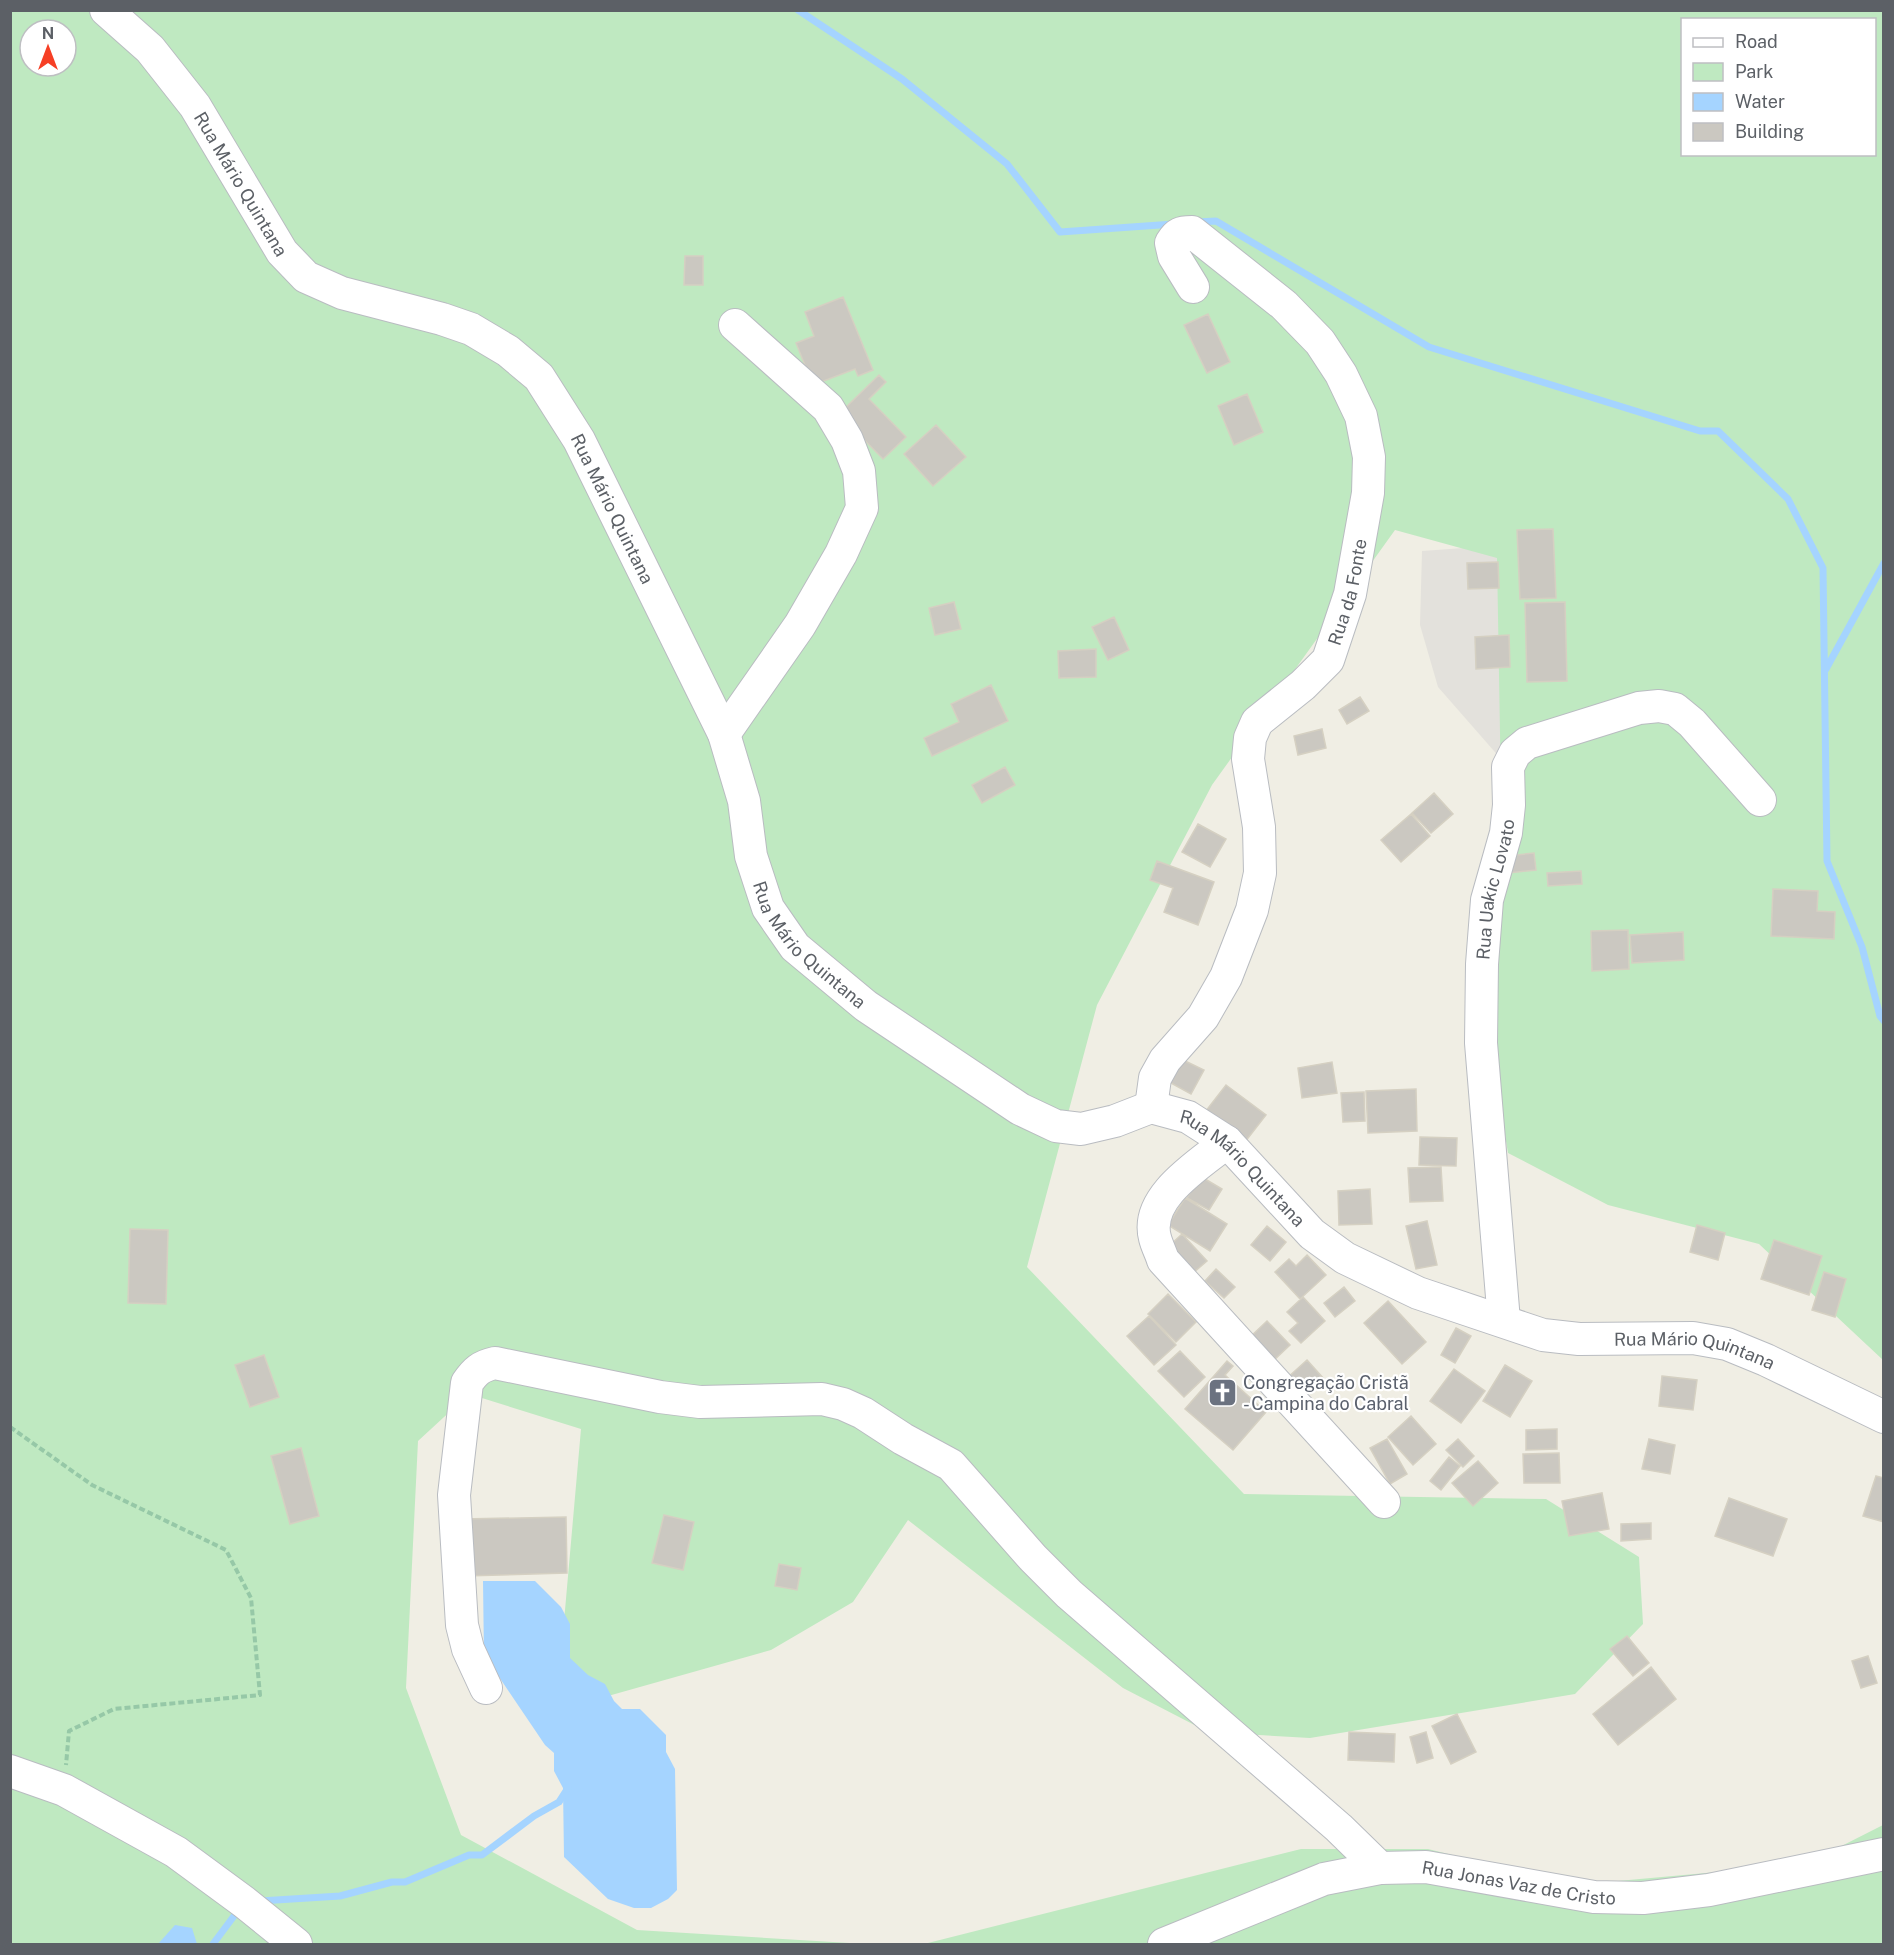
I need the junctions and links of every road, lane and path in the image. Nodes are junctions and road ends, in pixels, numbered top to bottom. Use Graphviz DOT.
graph roads {
  1 [pos="106,10"];
  2 [pos="1193,287"];
  3 [pos="735,325"];
  4 [pos="724,734"];
  5 [pos="1760,800"];
  6 [pos="1151,1107"];
  7 [pos="1227,1142"];
  8 [pos="1504,1321"];
  9 [pos="1884,1417"];
  10 [pos="10,1426"];
  11 [pos="1384,1502"];
  12 [pos="486,1688"];
  13 [pos="66,1770"];
  14 [pos="10,1771"];
  15 [pos="1884,1854"];
  16 [pos="1380,1868"];
  17 [pos="296,1944"];
  18 [pos="1164,1944"];
  1 -- 4 [label="street, Rua Mário Quintana"];
  2 -- 6 [label="street, Rua da Fonte"];
  3 -- 4 [label="street"];
  4 -- 6 [label="street, Rua Mário Quintana"];
  5 -- 8 [label="street, Rua Uakic Lovato"];
  6 -- 7 [label="street, Rua Mário Quintana"];
  7 -- 8 [label="street, Rua Mário Quintana"];
  7 -- 11 [label="street"];
  8 -- 9 [label="street, Rua Mário Quintana"];
  10 -- 13 [label="path"];
  12 -- 16 [label="street"];
  14 -- 17 [label="street"];
  15 -- 16 [label="street, Rua Jonas Vaz de Cristo"];
  16 -- 18 [label="street, Rua Jonas Vaz de Cristo"];
}
